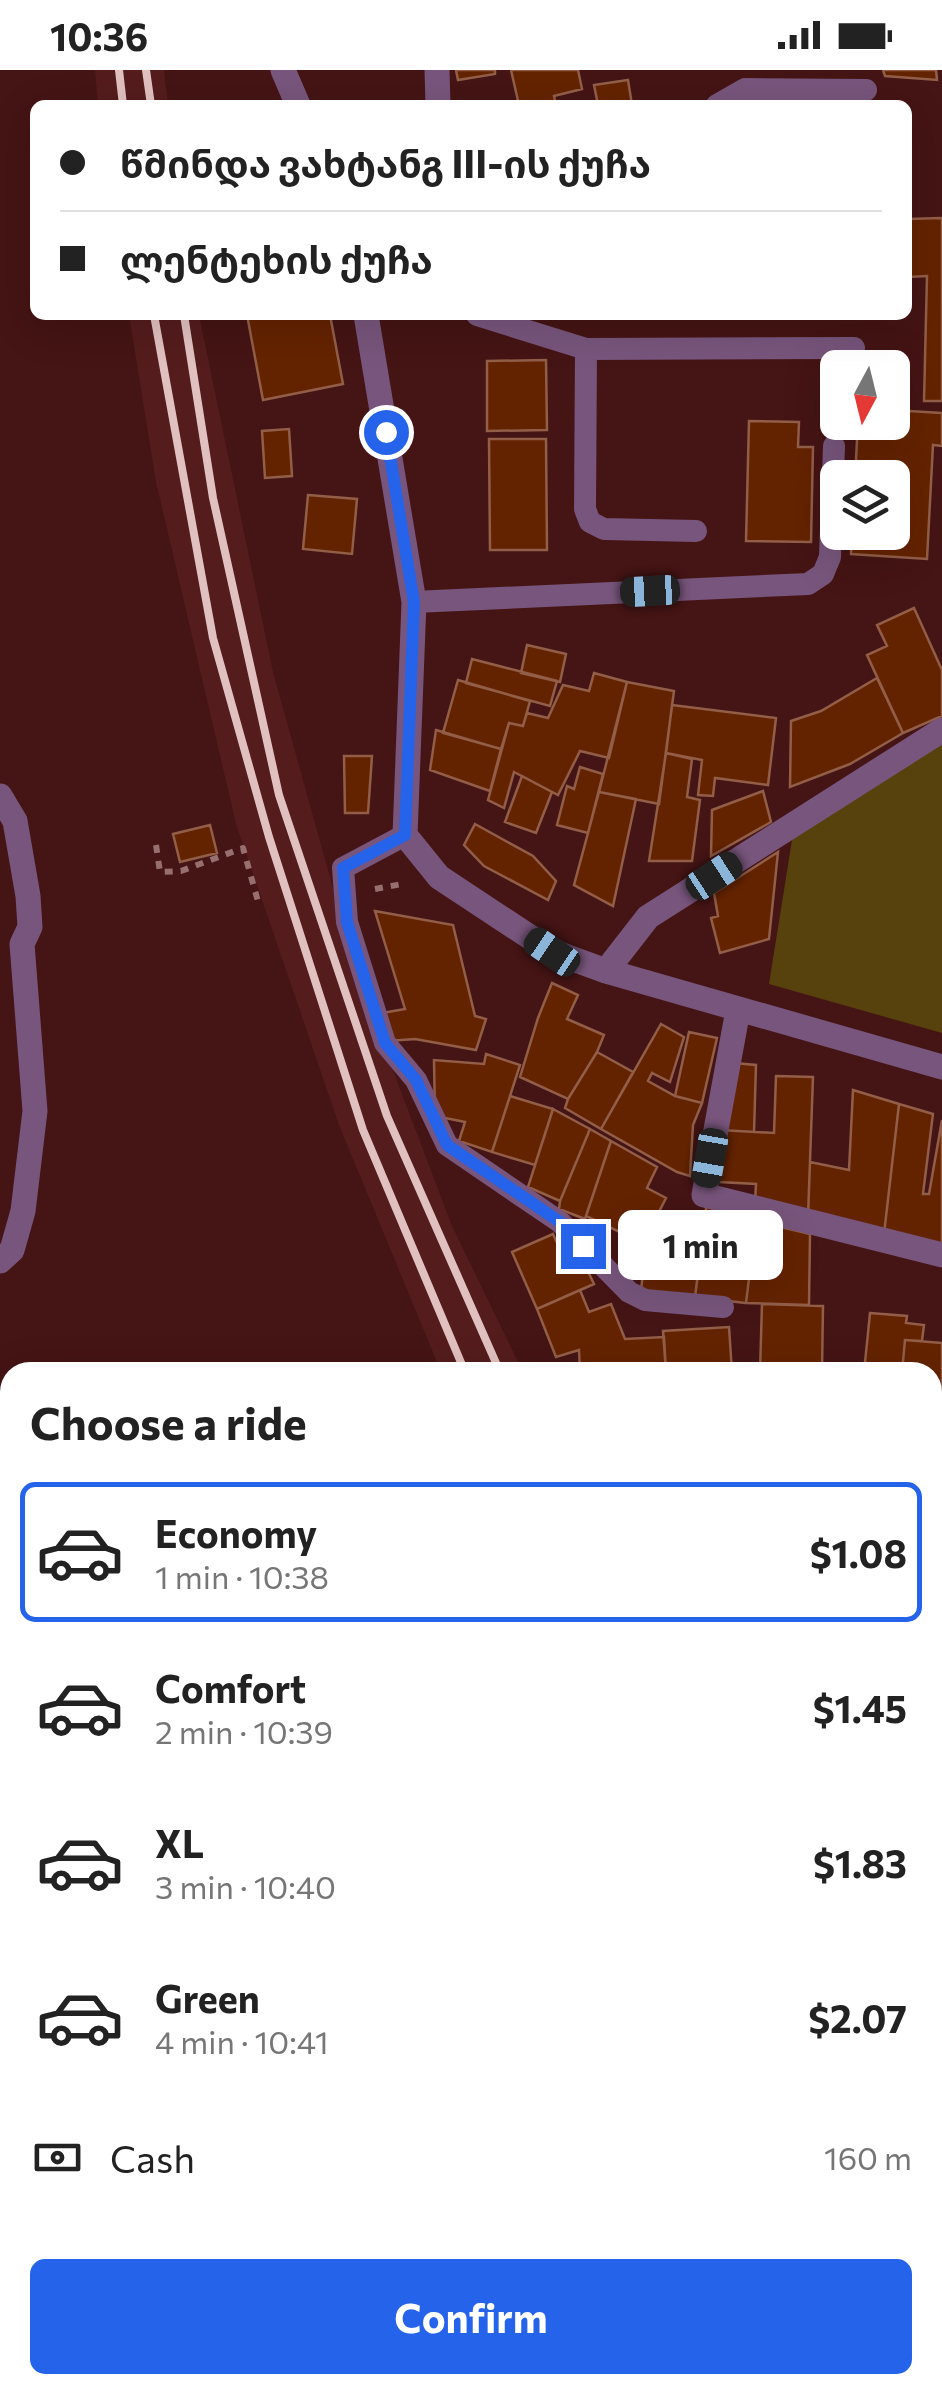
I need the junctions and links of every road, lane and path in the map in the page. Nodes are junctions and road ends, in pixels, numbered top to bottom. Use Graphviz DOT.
graph roads {
  1 [pos="283,70"];
  2 [pos="437,70"];
  3 [pos="866,90"];
  4 [pos="296,100"];
  5 [pos="438,100"];
  6 [pos="726,100"];
  7 [pos="367,320"];
  8 [pos="493,320"];
  9 [pos="854,348"];
  10 [pos="586,349"];
  11 [pos="834,446"];
  12 [pos="696,531"];
  13 [pos="414,602"];
  14 [pos="942,730"];
  15 [pos="0,796"];
  16 [pos="405,835"];
  17 [pos="156,846"];
  18 [pos="259,905"];
  19 [pos="11,947"];
  20 [pos="606,972"];
  21 [pos="738,1010"];
  22 [pos="942,1068"];
  23 [pos="942,1254"];
  24 [pos="0,1262"];
  25 [pos="723,1307"];
  1 -- 4 [label="street"];
  2 -- 5 [label="street"];
  3 -- 6 [label="lane"];
  7 -- 13 [label="street"];
  8 -- 10 [label="lane"];
  9 -- 10 [label="lane"];
  10 -- 12 [label="lane"];
  11 -- 13 [label="lane"];
  13 -- 16 [label="street"];
  14 -- 20 [label="street"];
  15 -- 19 [label="street"];
  16 -- 20 [label="street"];
  16 -- 25 [label="lane"];
  17 -- 18 [label="path"];
  19 -- 24 [label="street"];
  20 -- 21 [label="street"];
  21 -- 22 [label="street"];
  21 -- 23 [label="street"];
}
